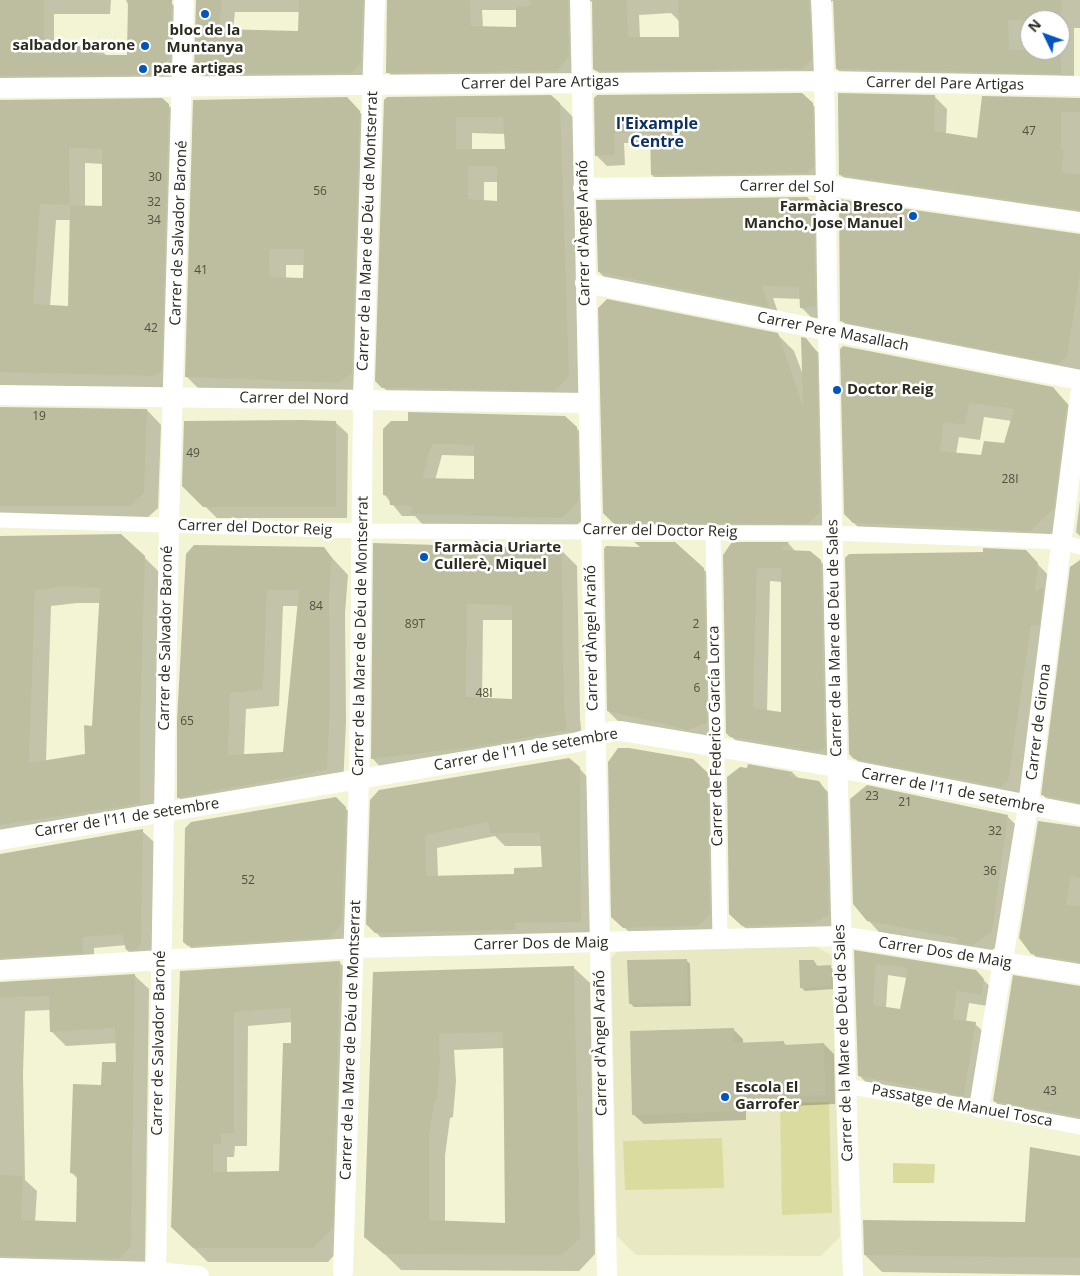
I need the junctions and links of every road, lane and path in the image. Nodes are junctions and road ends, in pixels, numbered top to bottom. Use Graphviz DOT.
graph roads {
  1 [pos="184,0"];
  2 [pos="375,0"];
  3 [pos="580,0"];
  4 [pos="821,0"];
  5 [pos="826,81"];
  6 [pos="581,82"];
  7 [pos="183,85"];
  8 [pos="372,86"];
  9 [pos="1080,86"];
  10 [pos="0,88"];
  11 [pos="825,185"];
  12 [pos="583,188"];
  13 [pos="1080,222"];
  14 [pos="585,283"];
  15 [pos="828,331"];
  16 [pos="1080,380"];
  17 [pos="0,394"];
  18 [pos="1080,395"];
  19 [pos="173,397"];
  20 [pos="363,399"];
  21 [pos="588,403"];
  22 [pos="0,520"];
  23 [pos="169,525"];
  24 [pos="590,530"];
  25 [pos="361,531"];
  26 [pos="713,532"];
  27 [pos="833,533"];
  28 [pos="1071,544"];
  29 [pos="595,737"];
  30 [pos="715,746"];
  31 [pos="838,769"];
  32 [pos="359,779"];
  33 [pos="1028,806"];
  34 [pos="163,813"];
  35 [pos="1080,815"];
  36 [pos="0,840"];
  37 [pos="840,936"];
  38 [pos="720,940"];
  39 [pos="599,942"];
  40 [pos="355,948"];
  41 [pos="161,960"];
  42 [pos="1003,962"];
  43 [pos="0,970"];
  44 [pos="1080,974"];
  45 [pos="845,1086"];
  46 [pos="979,1108"];
  47 [pos="1080,1127"];
  48 [pos="0,1268"];
  49 [pos="156,1274"];
  50 [pos="343,1274"];
  51 [pos="199,1276"];
  52 [pos="607,1276"];
  53 [pos="852,1276"];
  1 -- 7 [label="street, Carrer de Salvador Baroné"];
  2 -- 8 [label="street, Carrer de la Mare de Déu de Montserrat"];
  3 -- 6 [label="street, Carrer d'Àngel Arañó"];
  4 -- 5 [label="street, Carrer de la Mare de Déu de Sales"];
  5 -- 6 [label="street, Carrer del Pare Artigas"];
  5 -- 9 [label="street, Carrer del Pare Artigas"];
  5 -- 11 [label="street, Carrer de la Mare de Déu de Sales"];
  6 -- 8 [label="street, Carrer del Pare Artigas"];
  6 -- 12 [label="street, Carrer d'Àngel Arañó"];
  7 -- 8 [label="street, Carrer del Pare Artigas"];
  7 -- 10 [label="street, Carrer del Pare Artigas"];
  7 -- 19 [label="street, Carrer de Salvador Baroné"];
  8 -- 20 [label="street, Carrer de la Mare de Déu de Montserrat"];
  11 -- 12 [label="street, Carrer del Sol"];
  11 -- 13 [label="street, Carrer del Sol"];
  11 -- 15 [label="street, Carrer de la Mare de Déu de Sales"];
  12 -- 14 [label="street, Carrer d'Àngel Arañó"];
  14 -- 15 [label="street, Carrer Pere Masallach"];
  14 -- 21 [label="street, Carrer d'Àngel Arañó"];
  15 -- 16 [label="street, Carrer Pere Masallach"];
  15 -- 27 [label="street, Carrer de la Mare de Déu de Sales"];
  17 -- 19 [label="street, Carrer del Nord"];
  18 -- 28 [label="street, Carrer de Girona"];
  19 -- 20 [label="street, Carrer del Nord"];
  19 -- 23 [label="street, Carrer de Salvador Baroné"];
  20 -- 21 [label="street, Carrer del Nord"];
  20 -- 25 [label="street, Carrer de la Mare de Déu de Montserrat"];
  21 -- 24 [label="street, Carrer d'Àngel Arañó"];
  22 -- 23 [label="street, Carrer del Doctor Reig"];
  23 -- 25 [label="street, Carrer del Doctor Reig"];
  23 -- 34 [label="street, Carrer de Salvador Baroné"];
  24 -- 25 [label="street, Carrer del Doctor Reig"];
  24 -- 26 [label="street, Carrer del Doctor Reig"];
  24 -- 29 [label="street, Carrer d'Àngel Arañó"];
  25 -- 32 [label="street, Carrer de la Mare de Déu de Montserrat"];
  26 -- 27 [label="street, Carrer del Doctor Reig"];
  26 -- 30 [label="street, Carrer de Federico García Lorca"];
  27 -- 28 [label="street, Carrer del Doctor Reig"];
  27 -- 31 [label="street, Carrer de la Mare de Déu de Sales"];
  28 -- 33 [label="street, Carrer de Girona"];
  29 -- 30 [label="street, Carrer de l'11 de setembre"];
  29 -- 32 [label="street, Carrer de l'11 de setembre"];
  29 -- 39 [label="street, Carrer d'Àngel Arañó"];
  30 -- 31 [label="street, Carrer de l'11 de setembre"];
  30 -- 38 [label="street, Carrer de Federico García Lorca"];
  31 -- 33 [label="street, Carrer de l'11 de setembre"];
  31 -- 37 [label="street, Carrer de la Mare de Déu de Sales"];
  32 -- 34 [label="street, Carrer de l'11 de setembre"];
  32 -- 40 [label="street, Carrer de la Mare de Déu de Montserrat"];
  33 -- 35 [label="street, Carrer de l'11 de setembre"];
  33 -- 42 [label="street, Carrer de Girona"];
  34 -- 36 [label="street, Carrer de l'11 de setembre"];
  34 -- 41 [label="street, Carrer de Salvador Baroné"];
  37 -- 38 [label="street, Carrer Dos de Maig"];
  37 -- 42 [label="street, Carrer Dos de Maig"];
  37 -- 45 [label="street, Carrer de la Mare de Déu de Sales"];
  38 -- 39 [label="street, Carrer Dos de Maig"];
  39 -- 40 [label="street, Carrer Dos de Maig"];
  39 -- 52 [label="street, Carrer d'Àngel Arañó"];
  40 -- 41 [label="street, Carrer Dos de Maig"];
  40 -- 50 [label="street, Carrer de la Mare de Déu de Montserrat"];
  41 -- 43 [label="street, Carrer Dos de Maig"];
  41 -- 49 [label="street, Carrer de Salvador Baroné"];
  42 -- 44 [label="street, Carrer Dos de Maig"];
  42 -- 46 [label="street, Carrer de Girona"];
  45 -- 46 [label="street, Passatge de Manuel Tosca"];
  45 -- 53 [label="street, Carrer de la Mare de Déu de Sales"];
  46 -- 47 [label="street, Passatge de Manuel Tosca"];
  48 -- 49 [label="street"];
  49 -- 51 [label="street"];
}
